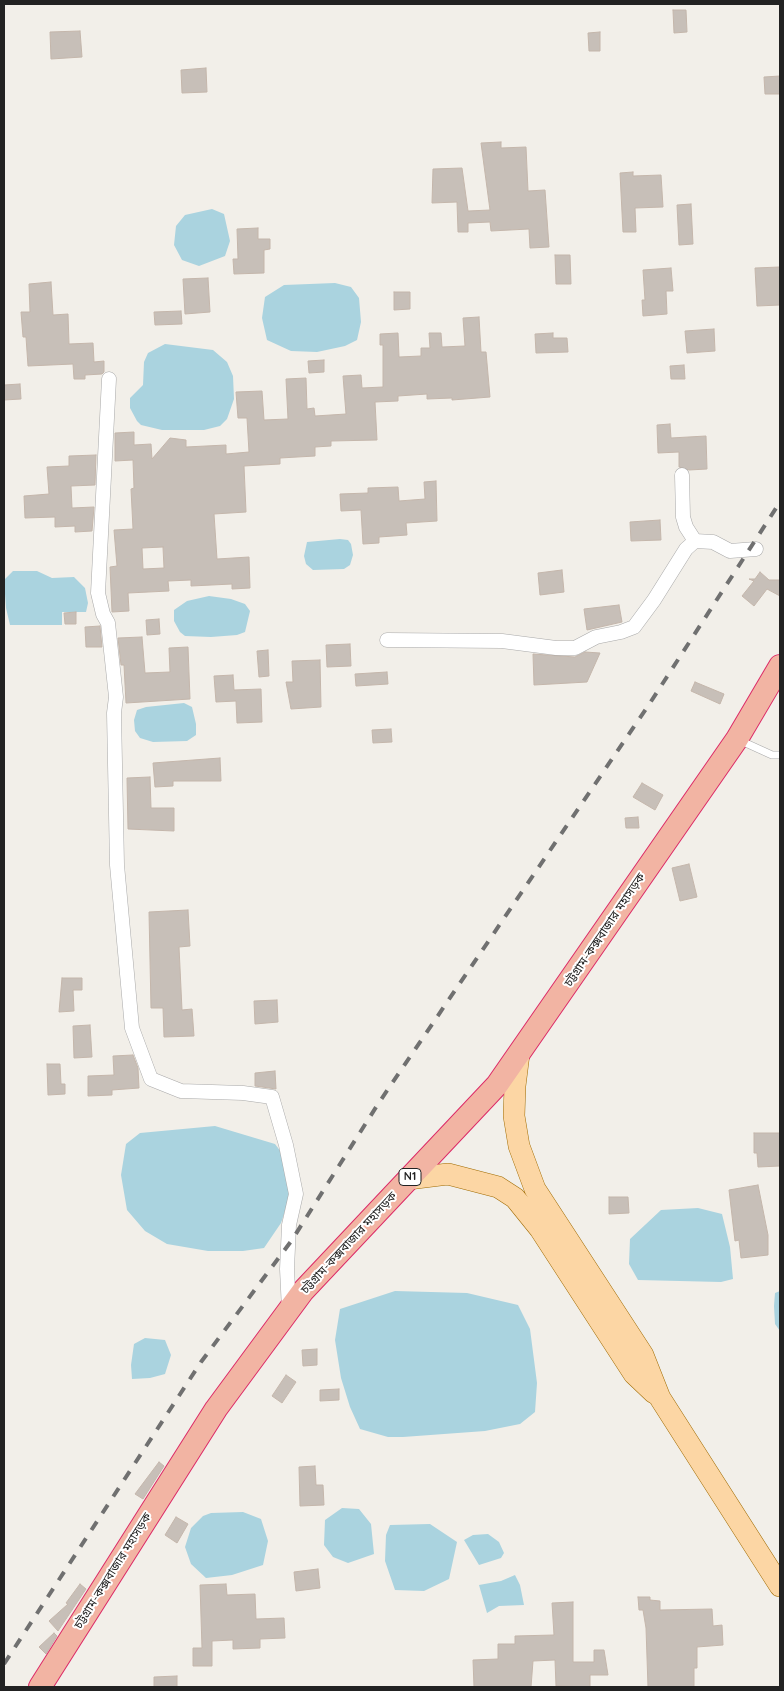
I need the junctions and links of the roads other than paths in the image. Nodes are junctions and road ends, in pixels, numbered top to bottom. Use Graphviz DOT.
graph roads {
  1 [pos="109,379"];
  2 [pos="682,475"];
  3 [pos="695,541"];
  4 [pos="756,549"];
  5 [pos="387,640"];
  6 [pos="780,666"];
  7 [pos="737,739"];
  8 [pos="780,755"];
  9 [pos="519,1054"];
  10 [pos="408,1179"];
  11 [pos="289,1310"];
  12 [pos="660,1398"];
  13 [pos="780,1586"];
  14 [pos="40,1687"];
  1 -- 11 [label="street"];
  2 -- 3 [label="street"];
  3 -- 4 [label="street"];
  3 -- 5 [label="street"];
  6 -- 7 [label="highway, চট্টগ্রাম-কক্সবাজার মহাসড়ক / N1"];
  7 -- 8 [label="lane"];
  7 -- 9 [label="highway, চট্টগ্রাম-কক্সবাজার মহাসড়ক / N1"];
  9 -- 10 [label="highway, চট্টগ্রাম-কক্সবাজার মহাসড়ক / N1"];
  9 -- 12 [label="main road"];
  10 -- 11 [label="highway, চট্টগ্রাম-কক্সবাজার মহাসড়ক / N1"];
  10 -- 12 [label="main road"];
  11 -- 14 [label="highway, চট্টগ্রাম-কক্সবাজার মহাসড়ক / N1"];
  12 -- 13 [label="main road"];
}
